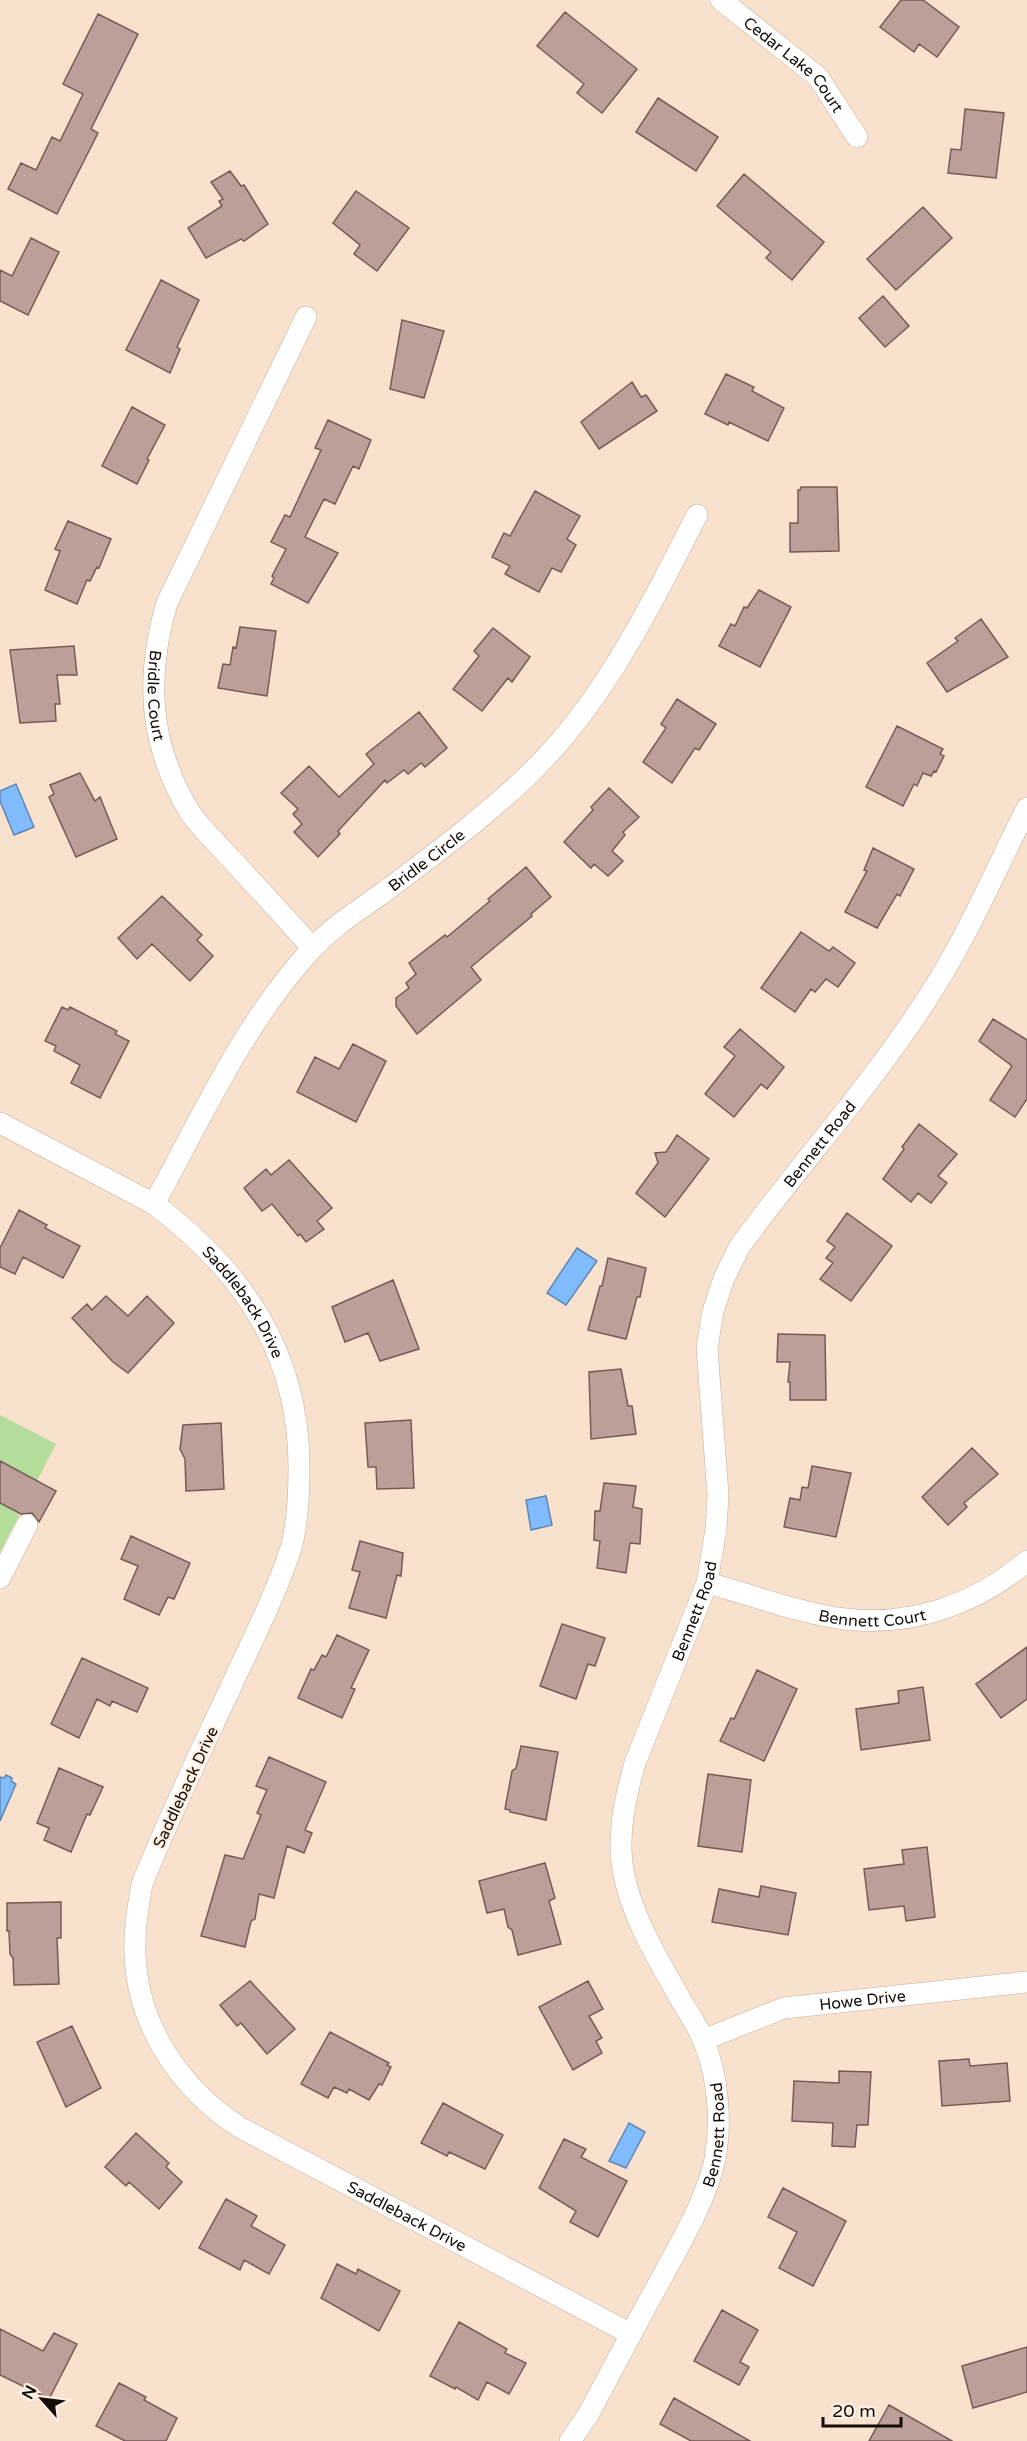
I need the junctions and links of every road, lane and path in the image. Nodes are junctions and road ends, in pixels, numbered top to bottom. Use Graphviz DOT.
graph roads {
  1 [pos="722,0"];
  2 [pos="857,137"];
  3 [pos="306,317"];
  4 [pos="697,515"];
  5 [pos="1027,808"];
  6 [pos="312,948"];
  7 [pos="0,1123"];
  8 [pos="154,1204"];
  9 [pos="27,1526"];
  10 [pos="1027,1561"];
  11 [pos="0,1578"];
  12 [pos="707,1582"];
  13 [pos="1027,1982"];
  14 [pos="703,2040"];
  15 [pos="631,2334"];
  16 [pos="570,2441"];
  1 -- 2 [label="street, Cedar Lake Court"];
  3 -- 6 [label="street, Bridle Court"];
  4 -- 6 [label="street, Bridle Circle"];
  5 -- 12 [label="street, Bennett Road"];
  6 -- 8 [label="street, Bridle Circle"];
  7 -- 8 [label="street, Saddleback Drive"];
  8 -- 15 [label="street, Saddleback Drive"];
  9 -- 11 [label="street"];
  10 -- 12 [label="street, Bennett Court"];
  12 -- 14 [label="street, Bennett Road"];
  13 -- 14 [label="street, Howe Drive"];
  14 -- 15 [label="street, Bennett Road"];
  15 -- 16 [label="street, Bennett Road"];
}
